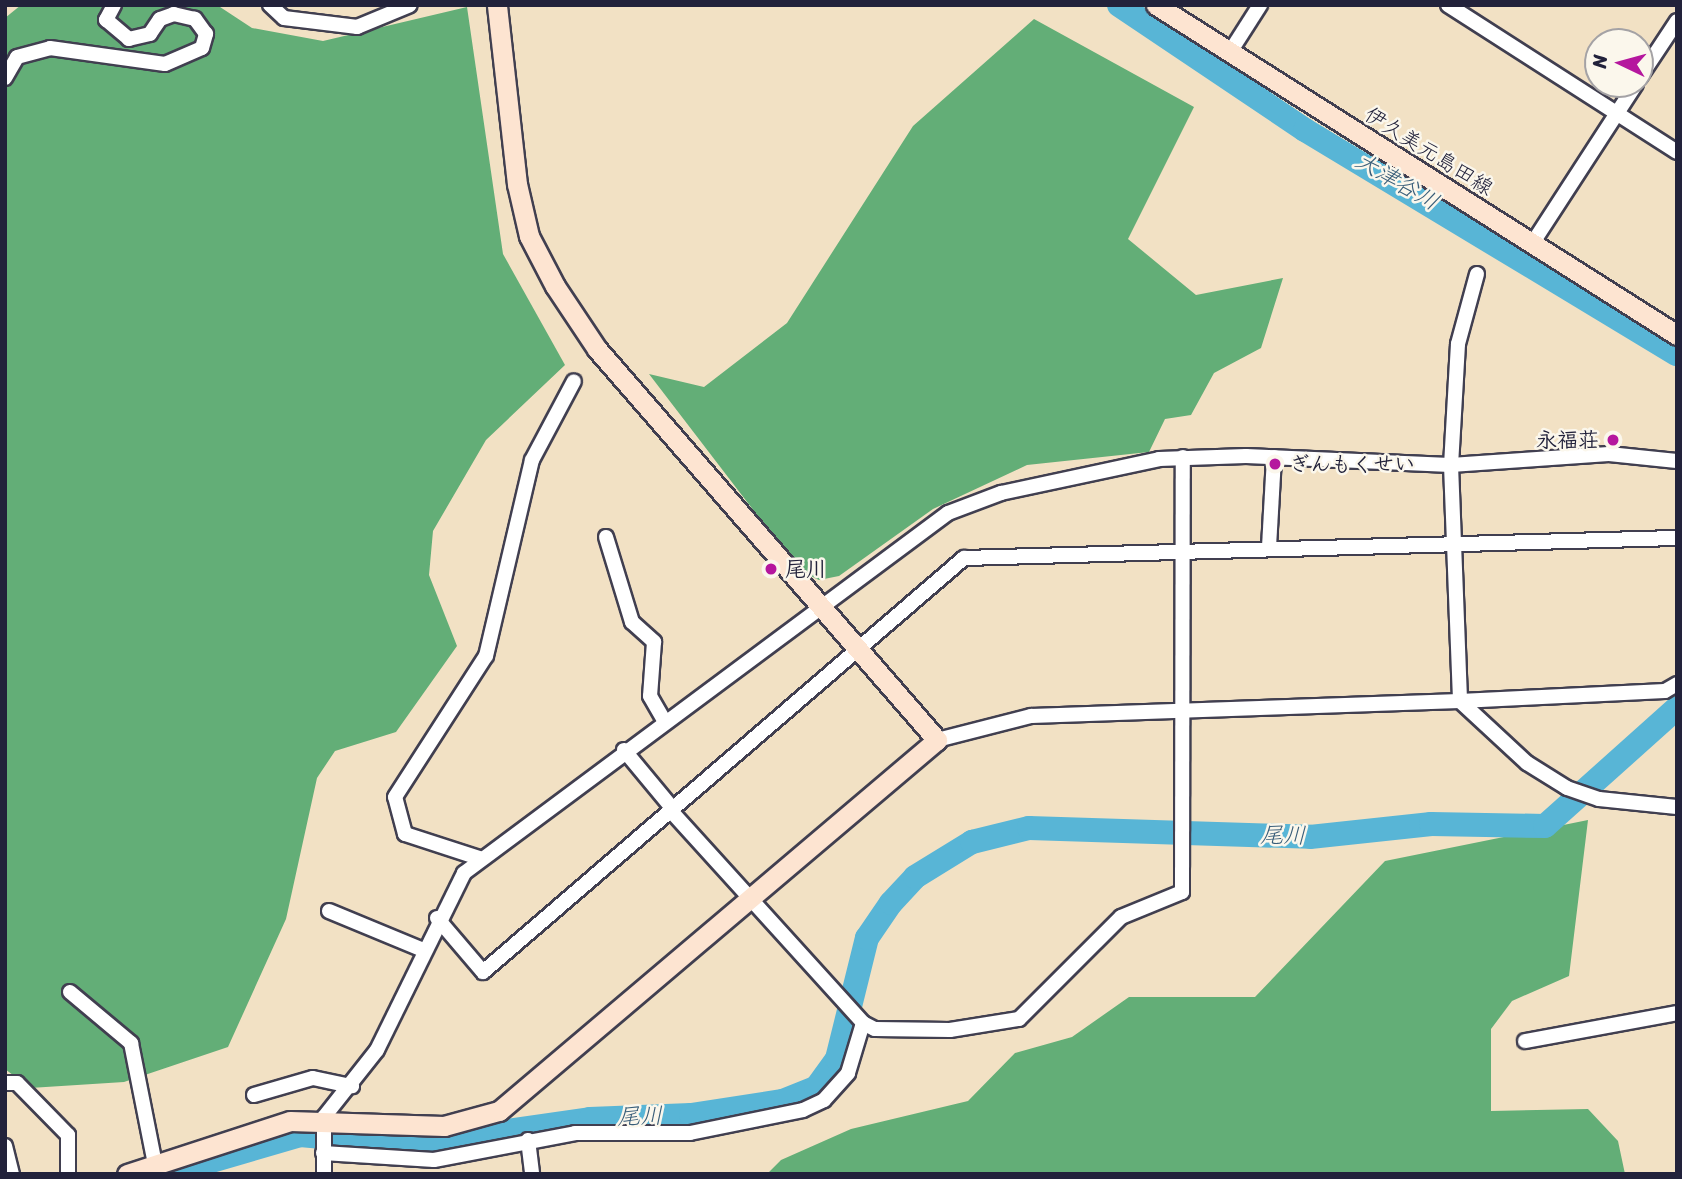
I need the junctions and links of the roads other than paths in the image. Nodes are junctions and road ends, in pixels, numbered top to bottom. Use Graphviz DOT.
graph roads {
  1 [pos="114,5"];
  2 [pos="270,5"];
  3 [pos="410,5"];
  4 [pos="497,5"];
  5 [pos="1156,5"];
  6 [pos="1260,5"];
  7 [pos="1448,5"];
  8 [pos="1677,20"];
  9 [pos="1230,52"];
  10 [pos="1654,55"];
  11 [pos="5,79"];
  12 [pos="1627,98"];
  13 [pos="1617,114"];
  14 [pos="1677,152"];
  15 [pos="1532,244"];
  16 [pos="1477,275"];
  17 [pos="1677,335"];
  18 [pos="574,381"];
  19 [pos="1183,457"];
  20 [pos="1274,457"];
  21 [pos="1677,461"];
  22 [pos="1451,465"];
  23 [pos="606,537"];
  24 [pos="1677,538"];
  25 [pos="1454,542"];
  26 [pos="1269,547"];
  27 [pos="1184,550"];
  28 [pos="820,607"];
  29 [pos="858,650"];
  30 [pos="1677,684"];
  31 [pos="1460,701"];
  32 [pos="1186,710"];
  33 [pos="664,720"];
  34 [pos="937,740"];
  35 [pos="624,750"];
  36 [pos="1677,807"];
  37 [pos="672,810"];
  38 [pos="479,858"];
  39 [pos="749,900"];
  40 [pos="329,911"];
  41 [pos="437,918"];
  42 [pos="423,950"];
  43 [pos="70,992"];
  44 [pos="1677,1013"];
  45 [pos="861,1021"];
  46 [pos="1525,1041"];
  47 [pos="5,1083"];
  48 [pos="352,1086"];
  49 [pos="254,1095"];
  50 [pos="324,1121"];
  51 [pos="528,1140"];
  52 [pos="5,1146"];
  53 [pos="323,1150"];
  54 [pos="155,1164"];
  55 [pos="12,1174"];
  56 [pos="68,1174"];
  57 [pos="127,1174"];
  58 [pos="324,1174"];
  59 [pos="532,1174"];
  1 -- 11 [label="street"];
  2 -- 3 [label="street"];
  4 -- 28 [label="street"];
  5 -- 9 [label="street, 伊久美元島田線"];
  6 -- 9 [label="street"];
  7 -- 13 [label="street"];
  8 -- 10 [label="street"];
  9 -- 15 [label="street, 伊久美元島田線"];
  12 -- 13 [label="street"];
  13 -- 14 [label="street"];
  13 -- 15 [label="street"];
  15 -- 17 [label="street, 伊久美元島田線"];
  16 -- 22 [label="street"];
  18 -- 38 [label="street"];
  19 -- 20 [label="street"];
  19 -- 27 [label="street"];
  19 -- 28 [label="street"];
  20 -- 22 [label="street"];
  20 -- 26 [label="street"];
  21 -- 22 [label="street"];
  22 -- 25 [label="street"];
  23 -- 33 [label="street"];
  24 -- 25 [label="street"];
  25 -- 26 [label="street"];
  25 -- 31 [label="street"];
  26 -- 27 [label="street"];
  27 -- 29 [label="street"];
  27 -- 32 [label="street"];
  28 -- 29 [label="street"];
  28 -- 33 [label="street"];
  29 -- 34 [label="street"];
  29 -- 37 [label="street"];
  30 -- 31 [label="street"];
  31 -- 32 [label="street"];
  31 -- 36 [label="street"];
  32 -- 34 [label="street"];
  32 -- 45 [label="street"];
  33 -- 35 [label="street"];
  34 -- 39 [label="street"];
  35 -- 37 [label="street"];
  35 -- 38 [label="street"];
  37 -- 39 [label="street"];
  37 -- 41 [label="street"];
  38 -- 41 [label="street"];
  39 -- 45 [label="street"];
  39 -- 50 [label="street"];
  40 -- 42 [label="street"];
  41 -- 42 [label="street"];
  42 -- 48 [label="street"];
  43 -- 54 [label="street"];
  44 -- 46 [label="street"];
  45 -- 51 [label="street"];
  47 -- 56 [label="street"];
  48 -- 49 [label="street"];
  48 -- 50 [label="street"];
  50 -- 53 [label="street"];
  50 -- 54 [label="street"];
  51 -- 53 [label="street"];
  51 -- 59 [label="street"];
  52 -- 55 [label="street"];
  53 -- 58 [label="street"];
  54 -- 57 [label="street"];
}
